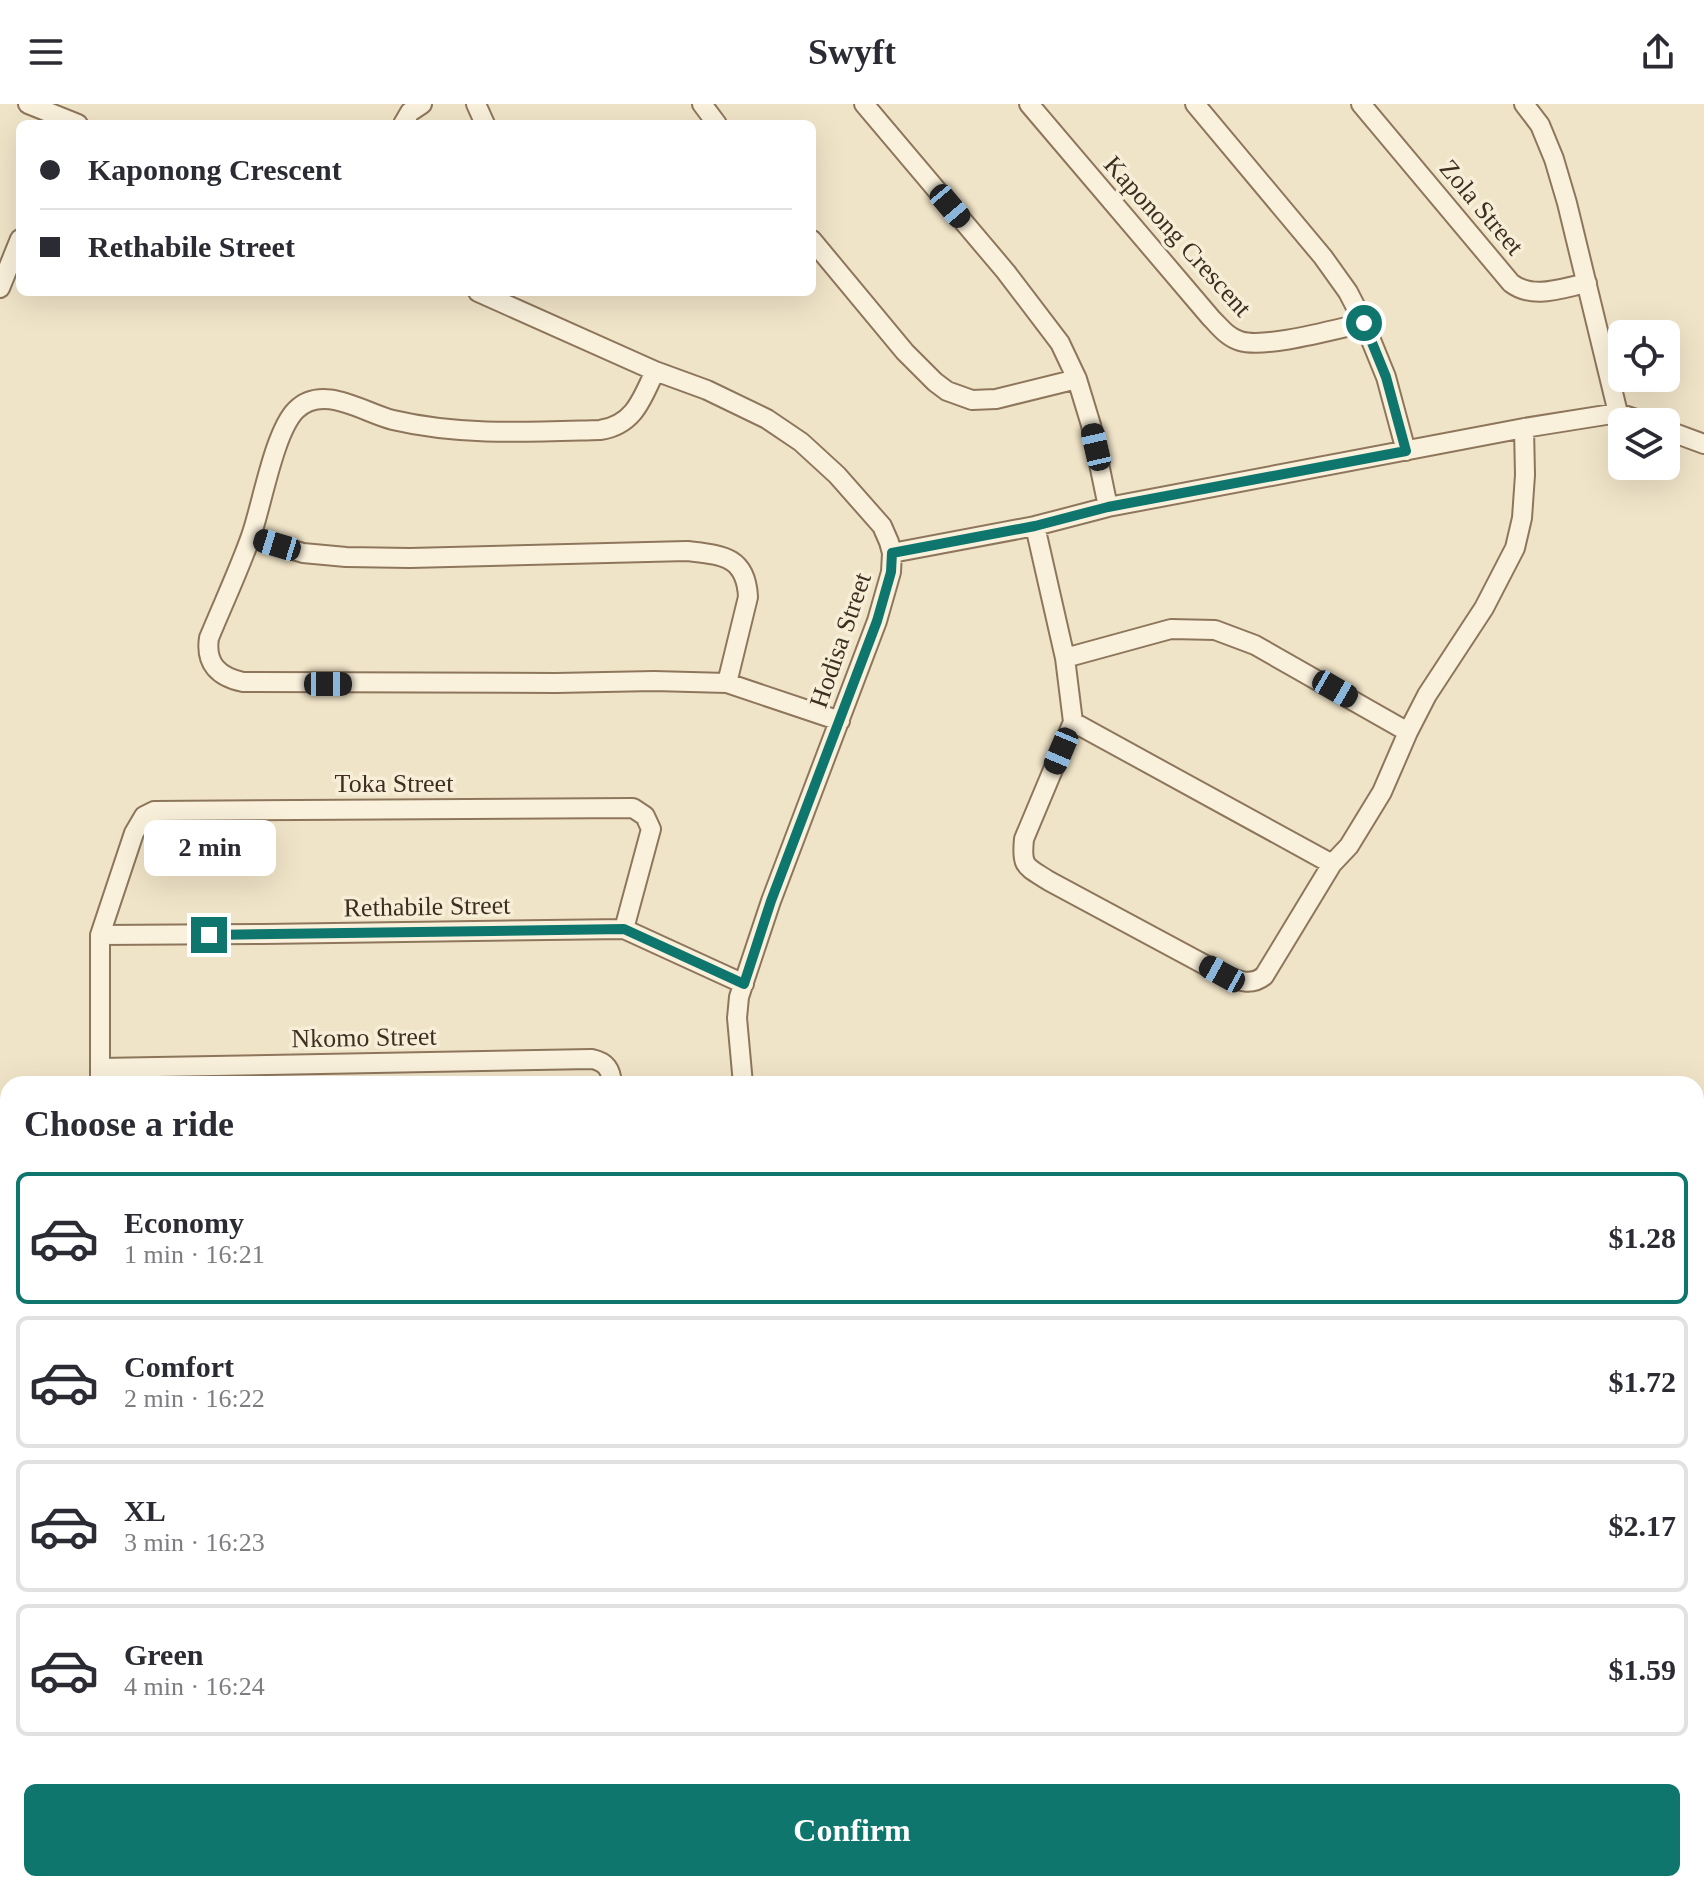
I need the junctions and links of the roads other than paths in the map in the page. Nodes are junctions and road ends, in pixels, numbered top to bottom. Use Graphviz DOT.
graph roads {
  1 [pos="28,104"];
  2 [pos="422,104"];
  3 [pos="864,104"];
  4 [pos="1029,104"];
  5 [pos="1195,104"];
  6 [pos="1361,104"];
  7 [pos="1524,104"];
  8 [pos="72,118"];
  9 [pos="405,120"];
  10 [pos="816,245"];
  11 [pos="16,249"];
  12 [pos="1587,283"];
  13 [pos="0,288"];
  14 [pos="487,296"];
  15 [pos="1364,323"];
  16 [pos="655,371"];
  17 [pos="1077,379"];
  18 [pos="1617,408"];
  19 [pos="1608,415"];
  20 [pos="1524,428"];
  21 [pos="1680,435"];
  22 [pos="1704,444"];
  23 [pos="1406,451"];
  24 [pos="1108,507"];
  25 [pos="1035,526"];
  26 [pos="251,537"];
  27 [pos="892,553"];
  28 [pos="1065,658"];
  29 [pos="727,683"];
  30 [pos="840,721"];
  31 [pos="1073,722"];
  32 [pos="1408,732"];
  33 [pos="1332,864"];
  34 [pos="624,929"];
  35 [pos="100,935"];
  36 [pos="744,984"];
  37 [pos="100,1076"];
  38 [pos="610,1076"];
  39 [pos="742,1076"];
  1 -- 8 [label="street"];
  2 -- 9 [label="street"];
  3 -- 17 [label="street"];
  4 -- 15 [label="street, Kaponong Crescent"];
  5 -- 15 [label="street"];
  6 -- 12 [label="street, Zola Street"];
  7 -- 12 [label="street"];
  10 -- 17 [label="street"];
  11 -- 13 [label="street"];
  12 -- 18 [label="street"];
  14 -- 16 [label="street, Hodisa Street"];
  15 -- 23 [label="street"];
  16 -- 26 [label="street"];
  16 -- 27 [label="street, Hodisa Street"];
  17 -- 24 [label="street"];
  19 -- 20 [label="street"];
  20 -- 23 [label="street"];
  20 -- 32 [label="street"];
  21 -- 22 [label="street"];
  23 -- 24 [label="street"];
  24 -- 25 [label="street"];
  25 -- 27 [label="street"];
  25 -- 28 [label="street"];
  26 -- 29 [label="street"];
  26 -- 29 [label="street"];
  27 -- 30 [label="street, Hodisa Street"];
  28 -- 31 [label="street"];
  28 -- 32 [label="street"];
  29 -- 30 [label="street"];
  30 -- 36 [label="street, Hodisa Street"];
  31 -- 33 [label="street"];
  31 -- 33 [label="street"];
  32 -- 33 [label="street"];
  34 -- 35 [label="street, Rethabile Street"];
  34 -- 35 [label="street, Toka Street"];
  34 -- 36 [label="street, Rethabile Street"];
  35 -- 37 [label="street"];
  36 -- 39 [label="street, Hodisa Street"];
  37 -- 38 [label="street, Nkomo Street"];
}
